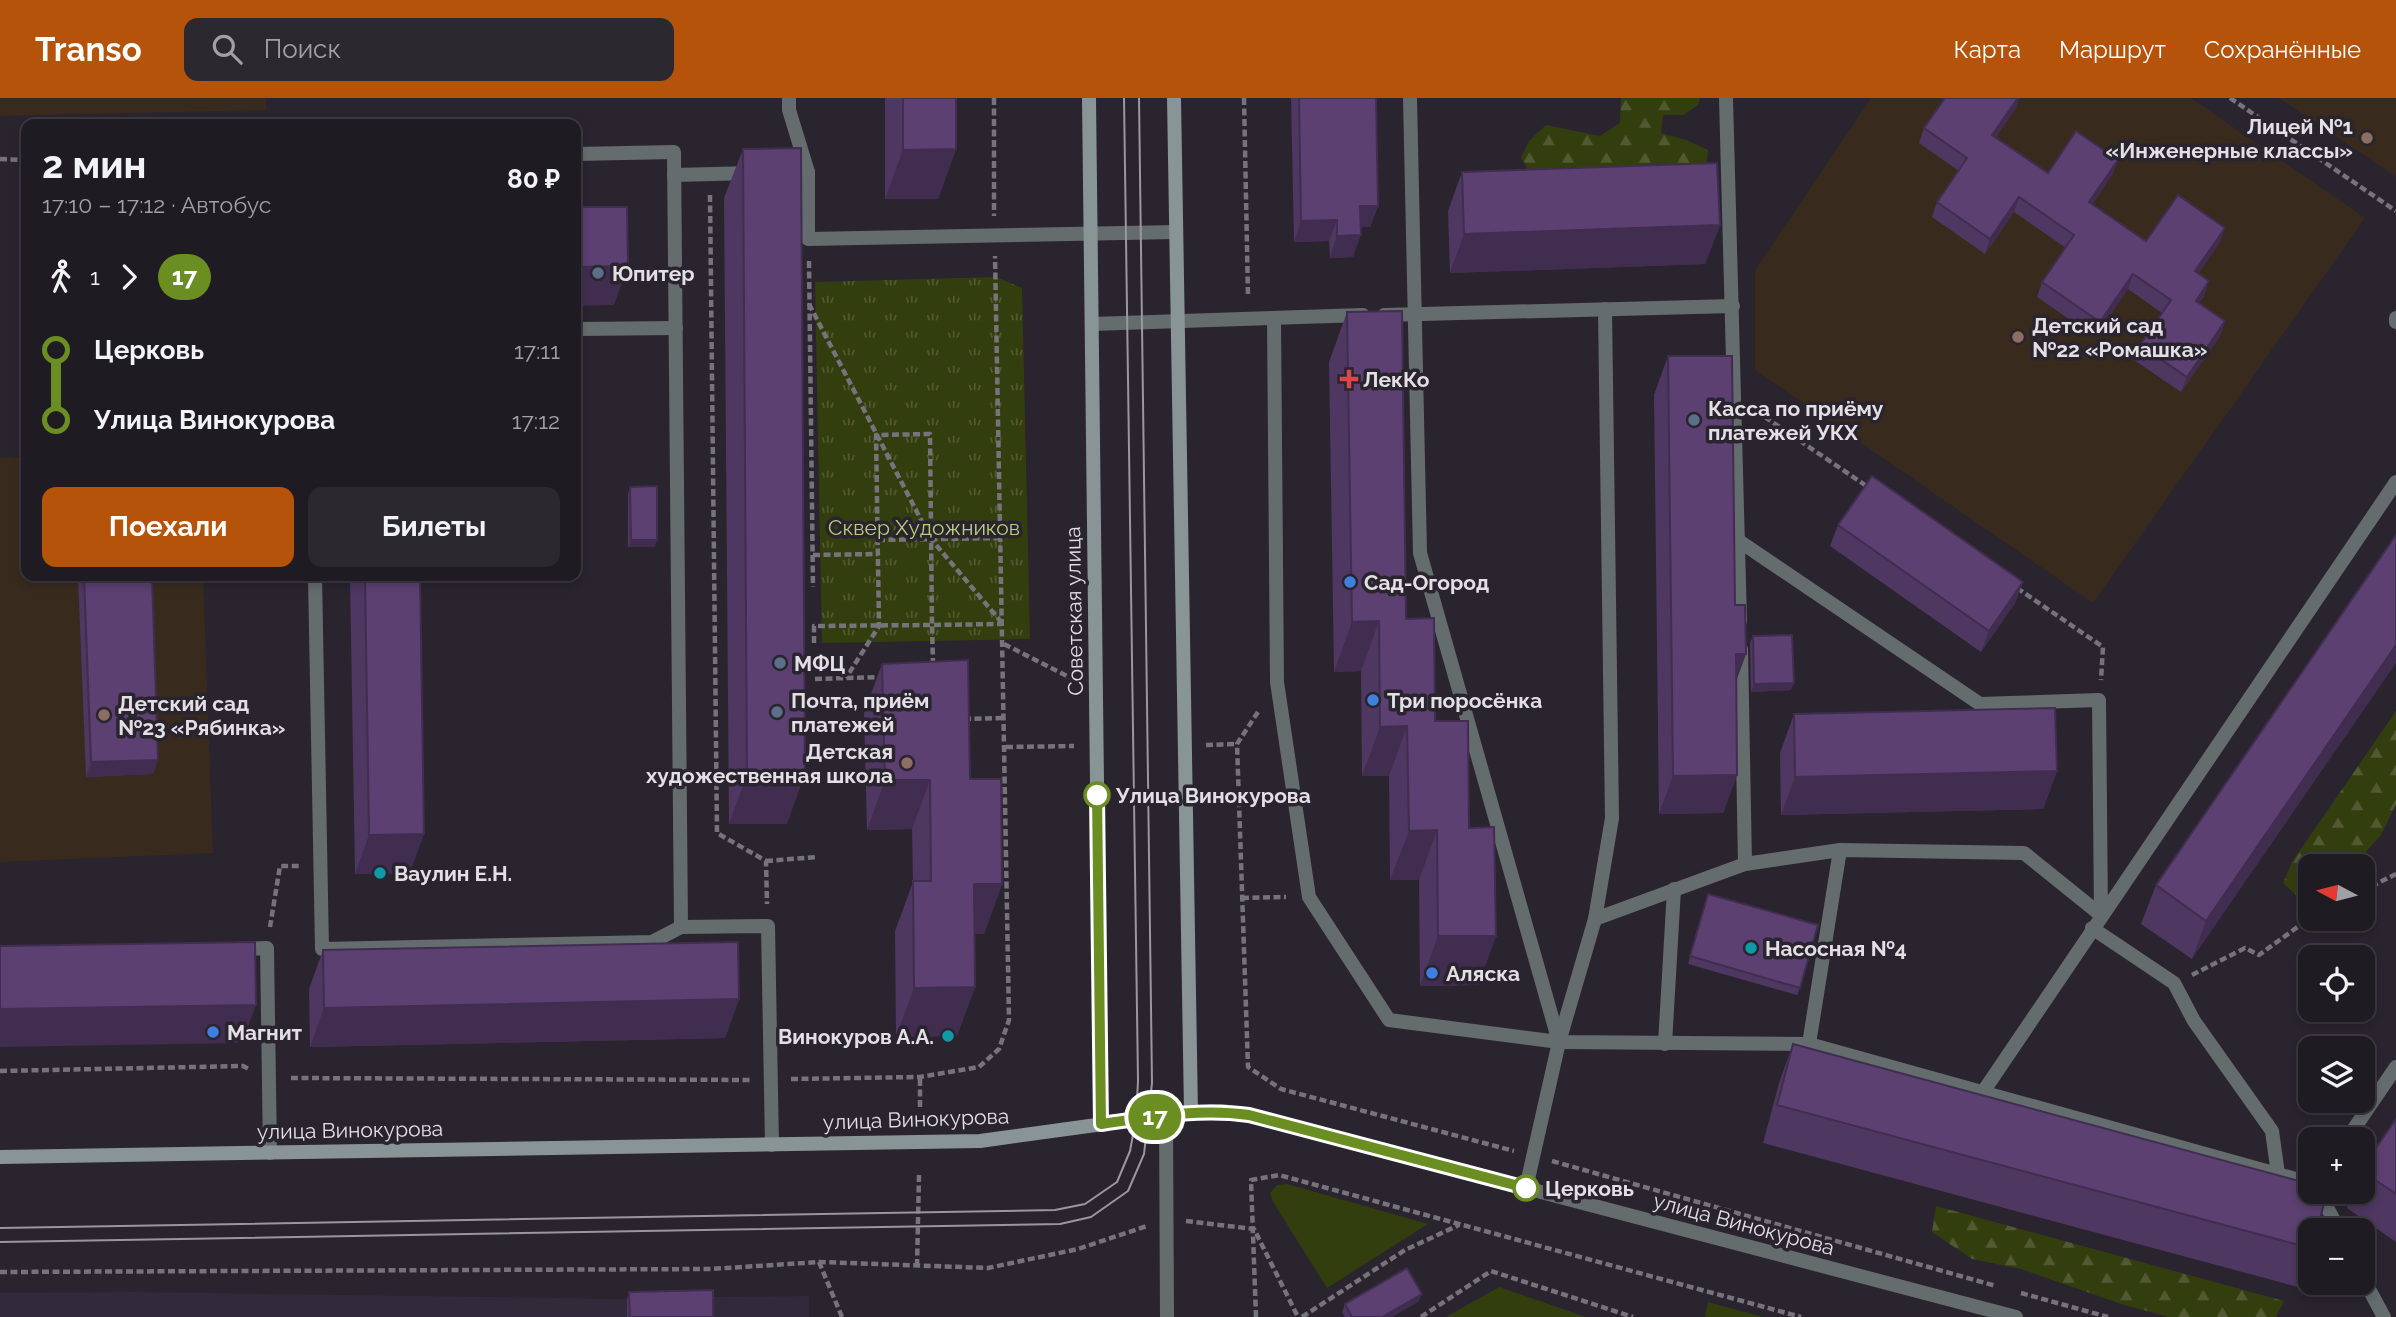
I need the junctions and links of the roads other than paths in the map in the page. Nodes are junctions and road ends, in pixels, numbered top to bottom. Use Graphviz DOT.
graph roads {
  1 [pos="789,98"];
  2 [pos="1089,98"];
  3 [pos="1174,98"];
  4 [pos="1410,98"];
  5 [pos="1726,98"];
  6 [pos="581,154"];
  7 [pos="808,172"];
  8 [pos="674,174"];
  9 [pos="1176,232"];
  10 [pos="1091,234"];
  11 [pos="1733,306"];
  12 [pos="1605,309"];
  13 [pos="1415,314"];
  14 [pos="1274,318"];
  15 [pos="1178,321"];
  16 [pos="1092,324"];
  17 [pos="676,328"];
  18 [pos="581,330"];
  19 [pos="2396,482"];
  20 [pos="1739,541"];
  21 [pos="315,581"];
  22 [pos="1840,850"];
  23 [pos="1745,864"];
  24 [pos="1674,890"];
  25 [pos="2101,915"];
  26 [pos="1595,919"];
  27 [pos="681,927"];
  28 [pos="2092,928"];
  29 [pos="218,949"];
  30 [pos="1559,1042"];
  31 [pos="1665,1044"];
  32 [pos="1809,1044"];
  33 [pos="2396,1067"];
  34 [pos="1983,1092"];
  35 [pos="1191,1112"];
  36 [pos="1166,1115"];
  37 [pos="1101,1124"];
  38 [pos="2355,1127"];
  39 [pos="772,1145"];
  40 [pos="270,1153"];
  41 [pos="0,1157"];
  42 [pos="2278,1174"];
  43 [pos="2298,1180"];
  44 [pos="1526,1188"];
  45 [pos="2372,1295"];
  46 [pos="1167,1317"];
  47 [pos="2016,1317"];
  48 [pos="2384,1317"];
  1 -- 7 [label="street"];
  2 -- 10 [label="main road, Советская улица"];
  3 -- 9 [label="main road"];
  4 -- 13 [label="street"];
  5 -- 11 [label="street"];
  6 -- 8 [label="street"];
  7 -- 8 [label="street"];
  7 -- 10 [label="street"];
  8 -- 17 [label="street"];
  9 -- 10 [label="street"];
  9 -- 15 [label="main road"];
  10 -- 16 [label="main road, Советская улица"];
  11 -- 12 [label="street"];
  11 -- 20 [label="street"];
  12 -- 13 [label="street"];
  12 -- 26 [label="street"];
  13 -- 14 [label="street"];
  13 -- 30 [label="street"];
  14 -- 15 [label="street"];
  14 -- 30 [label="street"];
  15 -- 16 [label="street"];
  15 -- 35 [label="main road"];
  16 -- 37 [label="main road, Советская улица"];
  17 -- 18 [label="street"];
  17 -- 27 [label="street"];
  19 -- 25 [label="street"];
  20 -- 23 [label="street"];
  20 -- 25 [label="street"];
  21 -- 27 [label="street"];
  22 -- 23 [label="street"];
  22 -- 25 [label="street"];
  22 -- 32 [label="street"];
  23 -- 24 [label="street"];
  24 -- 26 [label="street"];
  24 -- 31 [label="street"];
  25 -- 28 [label="street"];
  26 -- 30 [label="street"];
  27 -- 39 [label="street"];
  28 -- 34 [label="street"];
  28 -- 42 [label="street"];
  29 -- 40 [label="street"];
  30 -- 31 [label="street"];
  30 -- 44 [label="street"];
  31 -- 32 [label="street"];
  32 -- 34 [label="street"];
  33 -- 38 [label="street"];
  34 -- 42 [label="street"];
  35 -- 36 [label="main road, улица Винокурова"];
  35 -- 44 [label="street, улица Винокурова"];
  36 -- 37 [label="main road, улица Винокурова"];
  36 -- 46 [label="street"];
  37 -- 39 [label="main road, улица Винокурова"];
  39 -- 40 [label="main road, улица Винокурова"];
  40 -- 41 [label="main road, улица Винокурова"];
  42 -- 43 [label="street"];
  44 -- 47 [label="street, улица Винокурова"];
  45 -- 48 [label="street"];
}
